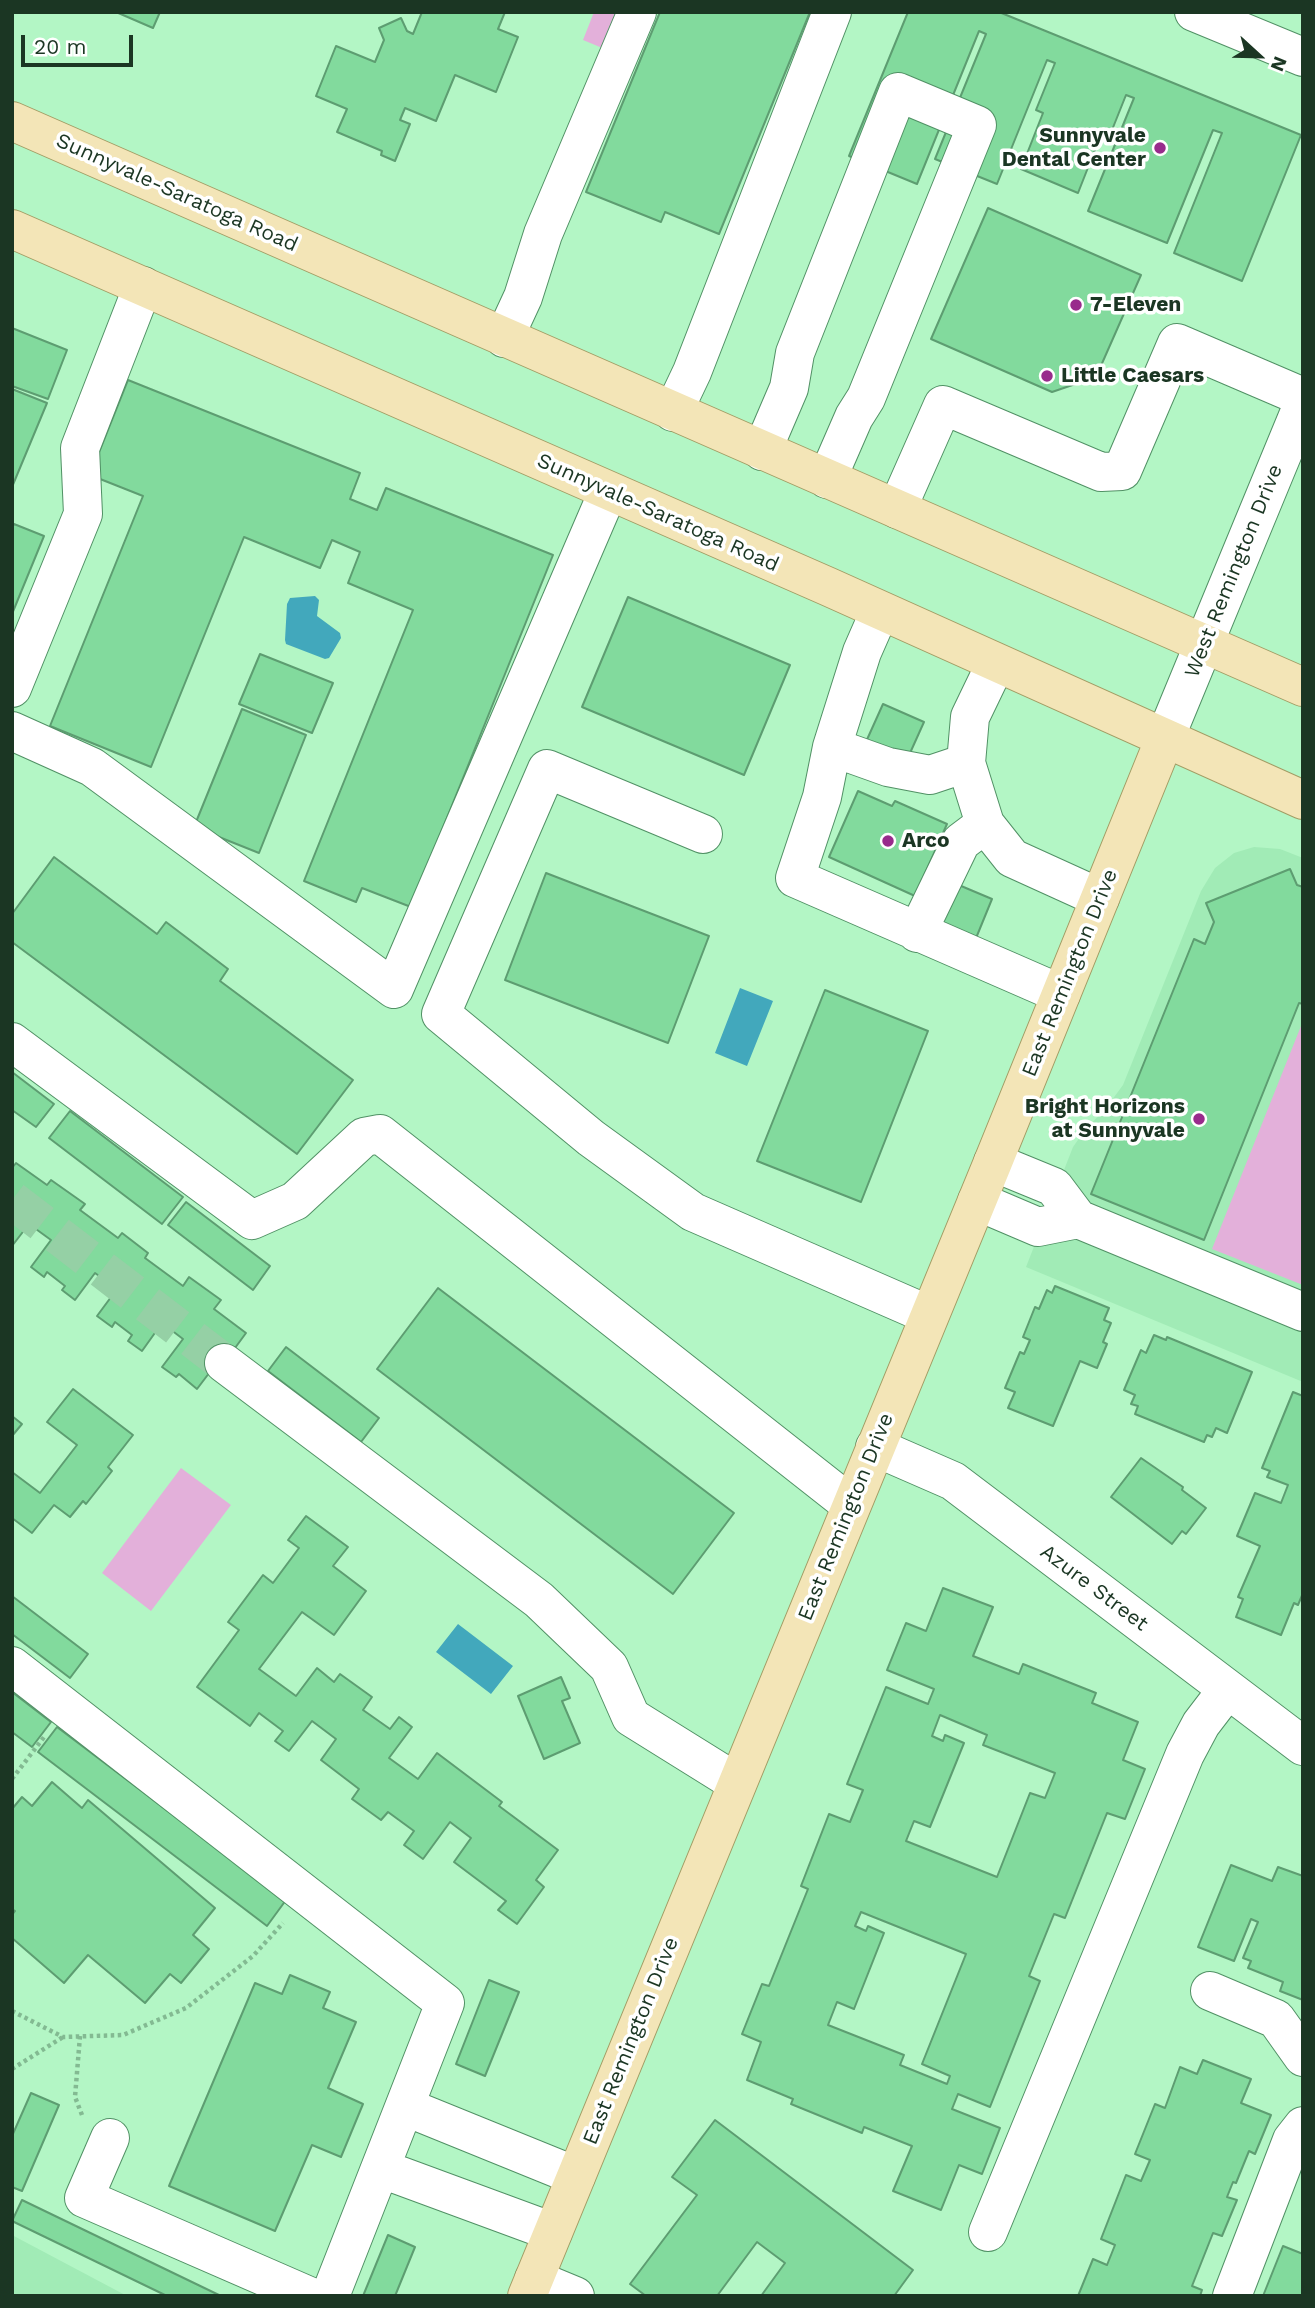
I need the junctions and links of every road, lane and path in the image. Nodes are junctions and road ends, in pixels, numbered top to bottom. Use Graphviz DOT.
graph roads {
  1 [pos="637,12"];
  2 [pos="832,12"];
  3 [pos="1194,12"];
  4 [pos="1303,57"];
  5 [pos="12,121"];
  6 [pos="12,229"];
  7 [pos="143,286"];
  8 [pos="504,338"];
  9 [pos="1303,397"];
  10 [pos="1303,404"];
  11 [pos="673,412"];
  12 [pos="762,451"];
  13 [pos="827,479"];
  14 [pos="608,492"];
  15 [pos="897,509"];
  16 [pos="880,611"];
  17 [pos="1205,643"];
  18 [pos="996,663"];
  19 [pos="1303,687"];
  20 [pos="12,688"];
  21 [pos="12,730"];
  22 [pos="1165,737"];
  23 [pos="832,747"];
  24 [pos="966,762"];
  25 [pos="1303,800"];
  26 [pos="985,824"];
  27 [pos="703,834"];
  28 [pos="1100,898"];
  29 [pos="917,933"];
  30 [pos="1061,995"];
  31 [pos="12,1042"];
  32 [pos="993,1162"];
  33 [pos="977,1201"];
  34 [pos="1078,1219"];
  35 [pos="1303,1312"];
  36 [pos="929,1315"];
  37 [pos="224,1363"];
  38 [pos="875,1447"];
  39 [pos="851,1505"];
  40 [pos="12,1666"];
  41 [pos="1227,1690"];
  42 [pos="66,1708"];
  43 [pos="1303,1746"];
  44 [pos="12,1779"];
  45 [pos="737,1783"];
  46 [pos="307,1896"];
  47 [pos="1210,1991"];
  48 [pos="12,2011"];
  49 [pos="80,2036"];
  50 [pos="63,2037"];
  51 [pos="1303,2057"];
  52 [pos="12,2069"];
  53 [pos="406,2107"];
  54 [pos="1303,2126"];
  55 [pos="105,2149"];
  56 [pos="382,2169"];
  57 [pos="576,2176"];
  58 [pos="553,2232"];
  59 [pos="988,2232"];
  60 [pos="531,2287"];
  61 [pos="309,2296"];
  62 [pos="330,2296"];
  63 [pos="575,2296"];
  64 [pos="1232,2296"];
  1 -- 8 [label="street"];
  2 -- 11 [label="street"];
  3 -- 4 [label="street"];
  5 -- 8 [label="main road, Sunnyvale-Saratoga Road"];
  6 -- 7 [label="main road, Sunnyvale-Saratoga Road"];
  7 -- 14 [label="main road, Sunnyvale-Saratoga Road"];
  7 -- 20 [label="street"];
  8 -- 11 [label="main road, Sunnyvale-Saratoga Road"];
  9 -- 15 [label="street"];
  10 -- 17 [label="street, West Remington Drive"];
  11 -- 12 [label="main road, Sunnyvale-Saratoga Road"];
  12 -- 13 [label="main road, Sunnyvale-Saratoga Road"];
  12 -- 13 [label="street"];
  13 -- 15 [label="main road, Sunnyvale-Saratoga Road"];
  14 -- 16 [label="main road, Sunnyvale-Saratoga Road"];
  14 -- 21 [label="street"];
  15 -- 17 [label="main road, Sunnyvale-Saratoga Road"];
  16 -- 18 [label="main road, Sunnyvale-Saratoga Road"];
  16 -- 23 [label="street"];
  17 -- 19 [label="main road, Sunnyvale-Saratoga Road"];
  17 -- 22 [label="street, West Remington Drive"];
  18 -- 22 [label="main road, Sunnyvale-Saratoga Road"];
  18 -- 24 [label="street"];
  22 -- 25 [label="main road, Sunnyvale-Saratoga Road"];
  22 -- 28 [label="main road, East Remington Drive"];
  23 -- 24 [label="street"];
  23 -- 29 [label="street"];
  24 -- 26 [label="street"];
  26 -- 28 [label="street"];
  26 -- 29 [label="street"];
  27 -- 36 [label="street"];
  28 -- 30 [label="main road, East Remington Drive"];
  29 -- 30 [label="street"];
  30 -- 32 [label="main road, East Remington Drive"];
  31 -- 39 [label="street"];
  32 -- 33 [label="main road, East Remington Drive"];
  32 -- 34 [label="street"];
  33 -- 34 [label="street"];
  33 -- 36 [label="main road, East Remington Drive"];
  34 -- 35 [label="street"];
  36 -- 38 [label="main road, East Remington Drive"];
  37 -- 45 [label="street"];
  38 -- 39 [label="main road, East Remington Drive"];
  38 -- 41 [label="street, Azure Street"];
  39 -- 45 [label="main road, East Remington Drive"];
  40 -- 42 [label="street"];
  41 -- 43 [label="street, Azure Street"];
  41 -- 59 [label="street"];
  42 -- 44 [label="path"];
  42 -- 46 [label="street"];
  45 -- 57 [label="main road, East Remington Drive"];
  46 -- 49 [label="path"];
  46 -- 53 [label="street"];
  47 -- 51 [label="street"];
  48 -- 50 [label="path"];
  49 -- 50 [label="path"];
  49 -- 55 [label="path"];
  50 -- 52 [label="path"];
  53 -- 56 [label="street"];
  53 -- 57 [label="street"];
  54 -- 64 [label="street"];
  55 -- 61 [label="street"];
  56 -- 58 [label="street"];
  56 -- 62 [label="street"];
  57 -- 58 [label="main road, East Remington Drive"];
  58 -- 60 [label="main road, East Remington Drive"];
  60 -- 63 [label="street"];
}
